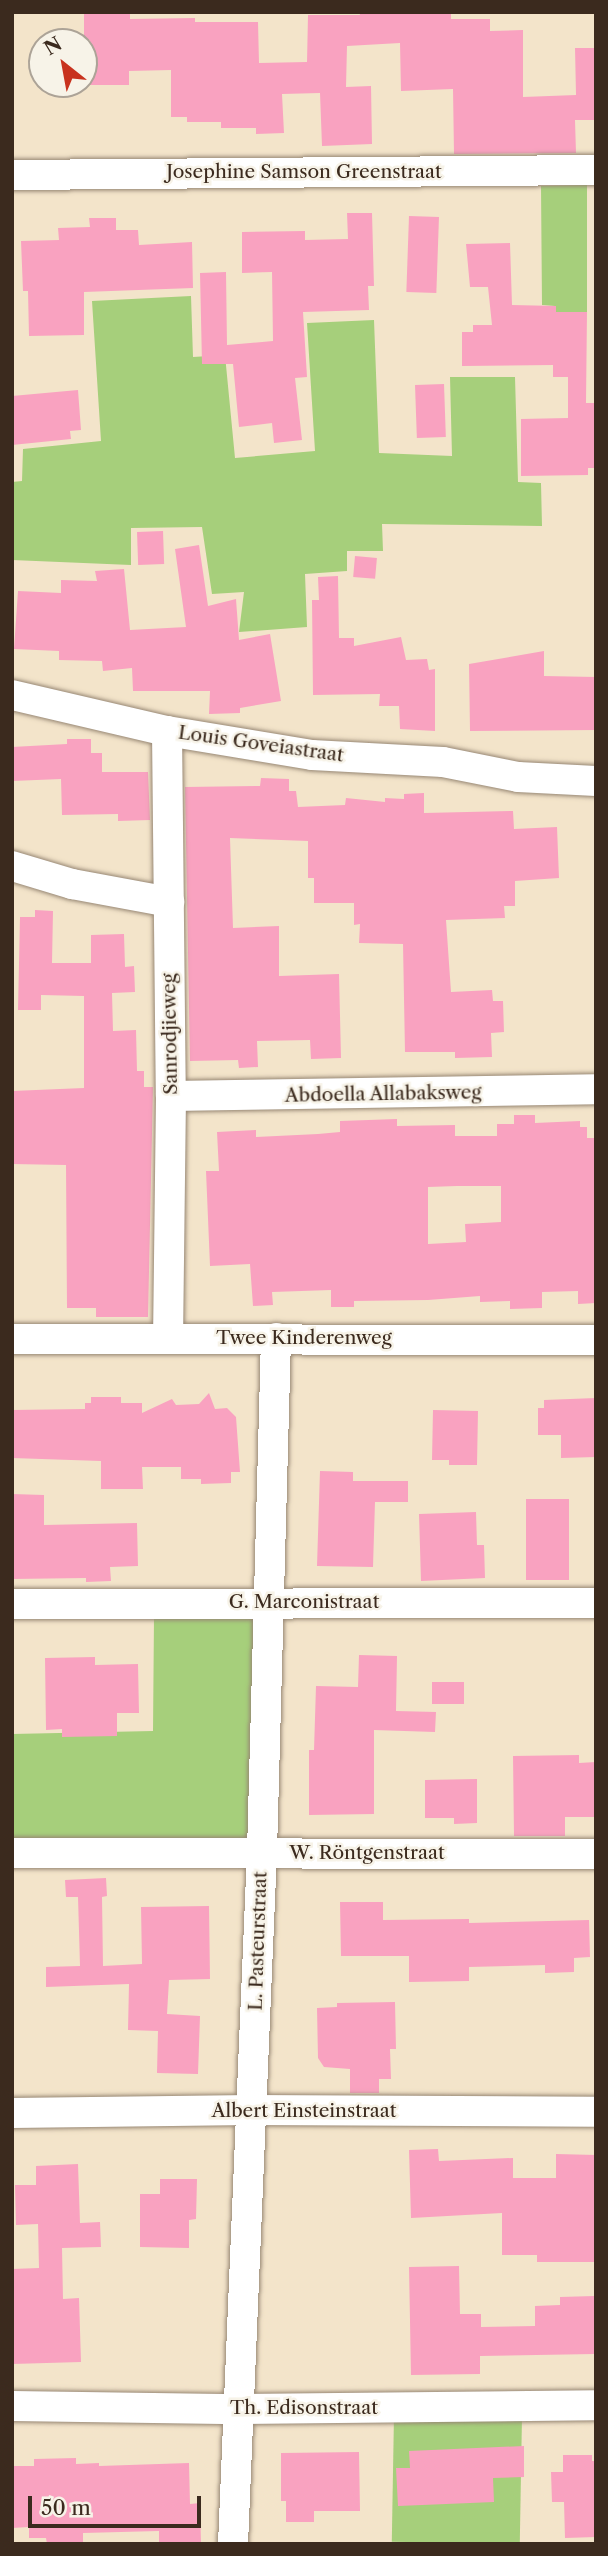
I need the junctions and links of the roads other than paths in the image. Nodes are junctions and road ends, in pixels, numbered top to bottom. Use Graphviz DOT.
graph roads {
  1 [pos="596,170"];
  2 [pos="12,175"];
  3 [pos="12,695"];
  4 [pos="167,731"];
  5 [pos="596,781"];
  6 [pos="12,866"];
  7 [pos="169,902"];
  8 [pos="596,1089"];
  9 [pos="171,1096"];
  10 [pos="168,1338"];
  11 [pos="276,1338"];
  12 [pos="12,1339"];
  13 [pos="596,1339"];
  14 [pos="270,1601"];
  15 [pos="596,1603"];
  16 [pos="12,1604"];
  17 [pos="262,1852"];
  18 [pos="12,1853"];
  19 [pos="596,1854"];
  20 [pos="251,2110"];
  21 [pos="596,2112"];
  22 [pos="12,2113"];
  23 [pos="596,2405"];
  24 [pos="12,2406"];
  25 [pos="241,2409"];
  26 [pos="233,2544"];
  1 -- 2 [label="street, Josephine Samson Greenstraat"];
  3 -- 4 [label="street, Louis Goveiastraat"];
  4 -- 5 [label="street, Louis Goveiastraat"];
  4 -- 7 [label="street, Sanrodjieweg"];
  6 -- 7 [label="street"];
  7 -- 9 [label="street, Sanrodjieweg"];
  8 -- 9 [label="street, Abdoella Allabaksweg"];
  9 -- 10 [label="street, Sanrodjieweg"];
  10 -- 11 [label="street, Twee Kinderenweg"];
  10 -- 12 [label="street, Twee Kinderenweg"];
  11 -- 13 [label="street, Twee Kinderenweg"];
  11 -- 14 [label="street, L. Pasteurstraat"];
  14 -- 15 [label="street, G. Marconistraat"];
  14 -- 16 [label="street, G. Marconistraat"];
  14 -- 17 [label="street, L. Pasteurstraat"];
  17 -- 18 [label="street, W. Röntgenstraat"];
  17 -- 19 [label="street, W. Röntgenstraat"];
  17 -- 20 [label="street, L. Pasteurstraat"];
  20 -- 21 [label="street, Albert Einsteinstraat"];
  20 -- 22 [label="street, Albert Einsteinstraat"];
  20 -- 25 [label="street, L. Pasteurstraat"];
  23 -- 25 [label="street, Th. Edisonstraat"];
  24 -- 25 [label="street, Th. Edisonstraat"];
  25 -- 26 [label="street, L. Pasteurstraat"];
}
